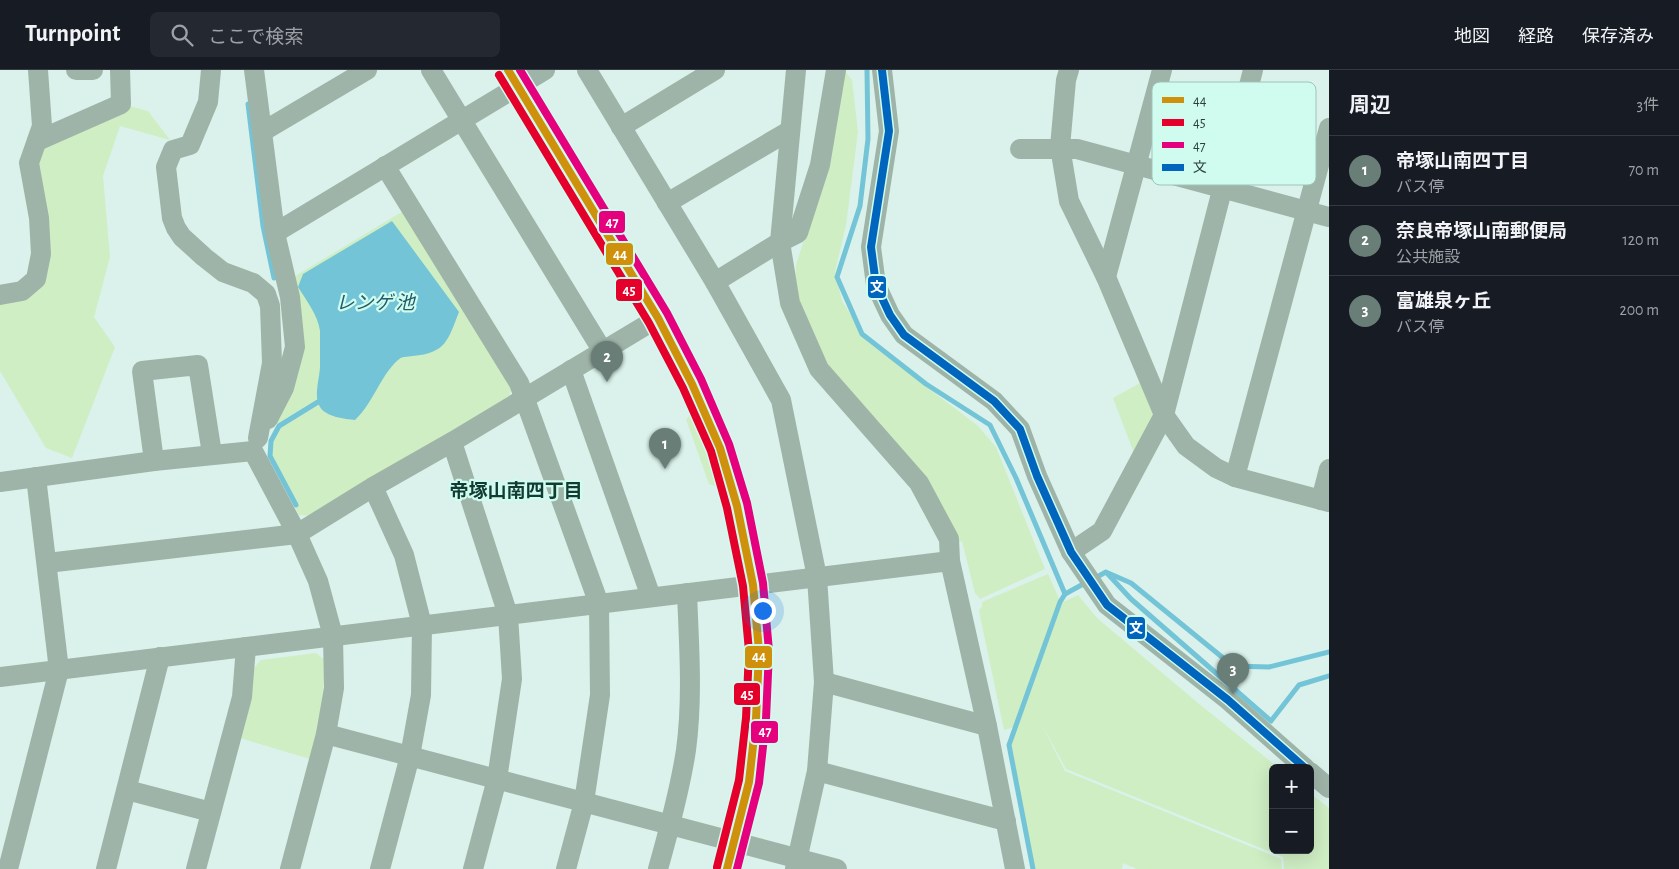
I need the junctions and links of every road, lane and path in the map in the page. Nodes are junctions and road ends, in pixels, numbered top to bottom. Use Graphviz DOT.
graph roads {
  1 [pos="38,70"];
  2 [pos="76,70"];
  3 [pos="93,70"];
  4 [pos="120,70"];
  5 [pos="211,70"];
  6 [pos="254,70"];
  7 [pos="367,70"];
  8 [pos="431,70"];
  9 [pos="545,70"];
  10 [pos="587,70"];
  11 [pos="715,70"];
  12 [pos="796,70"];
  13 [pos="836,70"];
  14 [pos="882,70"];
  15 [pos="1069,70"];
  16 [pos="513,78"];
  17 [pos="1152,108"];
  18 [pos="462,120"];
  19 [pos="621,127"];
  20 [pos="1329,128"];
  21 [pos="789,131"];
  22 [pos="262,132"];
  23 [pos="37,141"];
  24 [pos="1060,147"];
  25 [pos="1020,149"];
  26 [pos="1137,164"];
  27 [pos="386,166"];
  28 [pos="1152,168"];
  29 [pos="1316,177"];
  30 [pos="1214,185"];
  31 [pos="1314,185"];
  32 [pos="1221,187"];
  33 [pos="667,204"];
  34 [pos="1307,211"];
  35 [pos="1329,217"];
  36 [pos="275,233"];
  37 [pos="780,242"];
  38 [pos="1106,277"];
  39 [pos="715,282"];
  40 [pos="0,295"];
  41 [pos="658,318"];
  42 [pos="602,350"];
  43 [pos="570,370"];
  44 [pos="525,397"];
  45 [pos="1164,415"];
  46 [pos="452,442"];
  47 [pos="256,444"];
  48 [pos="212,454"];
  49 [pos="154,461"];
  50 [pos="1329,469"];
  51 [pos="36,477"];
  52 [pos="1235,477"];
  53 [pos="0,482"];
  54 [pos="373,487"];
  55 [pos="1325,501"];
  56 [pos="297,534"];
  57 [pos="1071,552"];
  58 [pos="950,561"];
  59 [pos="47,563"];
  60 [pos="817,577"];
  61 [pos="753,585"];
  62 [pos="687,593"];
  63 [pos="651,597"];
  64 [pos="598,604"];
  65 [pos="508,615"];
  66 [pos="422,625"];
  67 [pos="333,636"];
  68 [pos="246,647"];
  69 [pos="160,657"];
  70 [pos="58,670"];
  71 [pos="0,677"];
  72 [pos="824,682"];
  73 [pos="987,726"];
  74 [pos="326,734"];
  75 [pos="410,756"];
  76 [pos="1300,764"];
  77 [pos="817,771"];
  78 [pos="1314,775"];
  79 [pos="497,779"];
  80 [pos="1329,788"];
  81 [pos="127,790"];
  82 [pos="584,802"];
  83 [pos="212,812"];
  84 [pos="1006,821"];
  85 [pos="670,825"];
  86 [pos="734,842"];
  87 [pos="796,864"];
  88 [pos="8,869"];
  89 [pos="106,869"];
  90 [pos="196,869"];
  91 [pos="290,869"];
  92 [pos="380,869"];
  93 [pos="473,869"];
  94 [pos="566,869"];
  95 [pos="658,869"];
  96 [pos="727,869"];
  97 [pos="837,869"];
  98 [pos="1015,869"];
  1 -- 23 [label="street"];
  2 -- 3 [label="street"];
  4 -- 23 [label="street"];
  5 -- 47 [label="street"];
  6 -- 22 [label="street"];
  7 -- 22 [label="street"];
  8 -- 18 [label="street"];
  9 -- 16 [label="street"];
  10 -- 19 [label="street"];
  11 -- 19 [label="street"];
  12 -- 21 [label="street"];
  13 -- 37 [label="street"];
  14 -- 57 [label="street"];
  15 -- 24 [label="street"];
  16 -- 18 [label="street"];
  16 -- 41 [label="street"];
  17 -- 26 [label="street"];
  18 -- 27 [label="street"];
  18 -- 42 [label="street"];
  19 -- 33 [label="street"];
  20 -- 29 [label="street"];
  21 -- 33 [label="street"];
  21 -- 37 [label="street"];
  22 -- 36 [label="street"];
  23 -- 40 [label="street"];
  24 -- 25 [label="street"];
  24 -- 26 [label="street"];
  24 -- 38 [label="street"];
  26 -- 28 [label="street"];
  26 -- 38 [label="street"];
  27 -- 36 [label="street"];
  27 -- 44 [label="street"];
  30 -- 32 [label="street"];
  31 -- 34 [label="street"];
  32 -- 34 [label="street"];
  32 -- 45 [label="street"];
  33 -- 39 [label="street"];
  34 -- 35 [label="street"];
  34 -- 52 [label="street"];
  36 -- 47 [label="street"];
  37 -- 39 [label="street"];
  37 -- 58 [label="street"];
  38 -- 45 [label="street"];
  39 -- 60 [label="street"];
  41 -- 42 [label="street"];
  41 -- 61 [label="street"];
  42 -- 43 [label="street"];
  43 -- 44 [label="street"];
  43 -- 63 [label="street"];
  44 -- 46 [label="street"];
  44 -- 64 [label="street"];
  45 -- 52 [label="street"];
  45 -- 57 [label="street"];
  46 -- 54 [label="street"];
  46 -- 65 [label="street"];
  47 -- 48 [label="street"];
  47 -- 56 [label="street"];
  48 -- 49 [label="street"];
  48 -- 49 [label="street"];
  49 -- 51 [label="street"];
  50 -- 55 [label="street"];
  51 -- 53 [label="street"];
  51 -- 59 [label="street"];
  52 -- 55 [label="street"];
  54 -- 56 [label="street"];
  54 -- 66 [label="street"];
  56 -- 59 [label="street"];
  56 -- 67 [label="street"];
  57 -- 76 [label="street"];
  58 -- 60 [label="street"];
  58 -- 73 [label="street"];
  59 -- 70 [label="street"];
  60 -- 61 [label="street"];
  60 -- 72 [label="street"];
  61 -- 62 [label="street"];
  61 -- 86 [label="street"];
  62 -- 63 [label="street"];
  62 -- 85 [label="street"];
  63 -- 64 [label="street"];
  64 -- 65 [label="street"];
  64 -- 82 [label="street"];
  65 -- 66 [label="street"];
  65 -- 79 [label="street"];
  66 -- 67 [label="street"];
  66 -- 75 [label="street"];
  67 -- 68 [label="street"];
  67 -- 74 [label="street"];
  68 -- 69 [label="street"];
  68 -- 83 [label="street"];
  69 -- 70 [label="street"];
  69 -- 81 [label="street"];
  70 -- 71 [label="street"];
  70 -- 88 [label="street"];
  72 -- 73 [label="street"];
  72 -- 77 [label="street"];
  73 -- 84 [label="street"];
  74 -- 75 [label="street"];
  74 -- 91 [label="street"];
  75 -- 79 [label="street"];
  75 -- 92 [label="street"];
  77 -- 84 [label="street"];
  77 -- 87 [label="street"];
  78 -- 80 [label="street"];
  79 -- 82 [label="street"];
  79 -- 93 [label="street"];
  81 -- 83 [label="street"];
  81 -- 89 [label="street"];
  82 -- 85 [label="street"];
  82 -- 94 [label="street"];
  83 -- 90 [label="street"];
  84 -- 98 [label="street"];
  85 -- 86 [label="street"];
  85 -- 95 [label="street"];
  86 -- 87 [label="street"];
  86 -- 96 [label="street"];
  87 -- 97 [label="street"];
}
